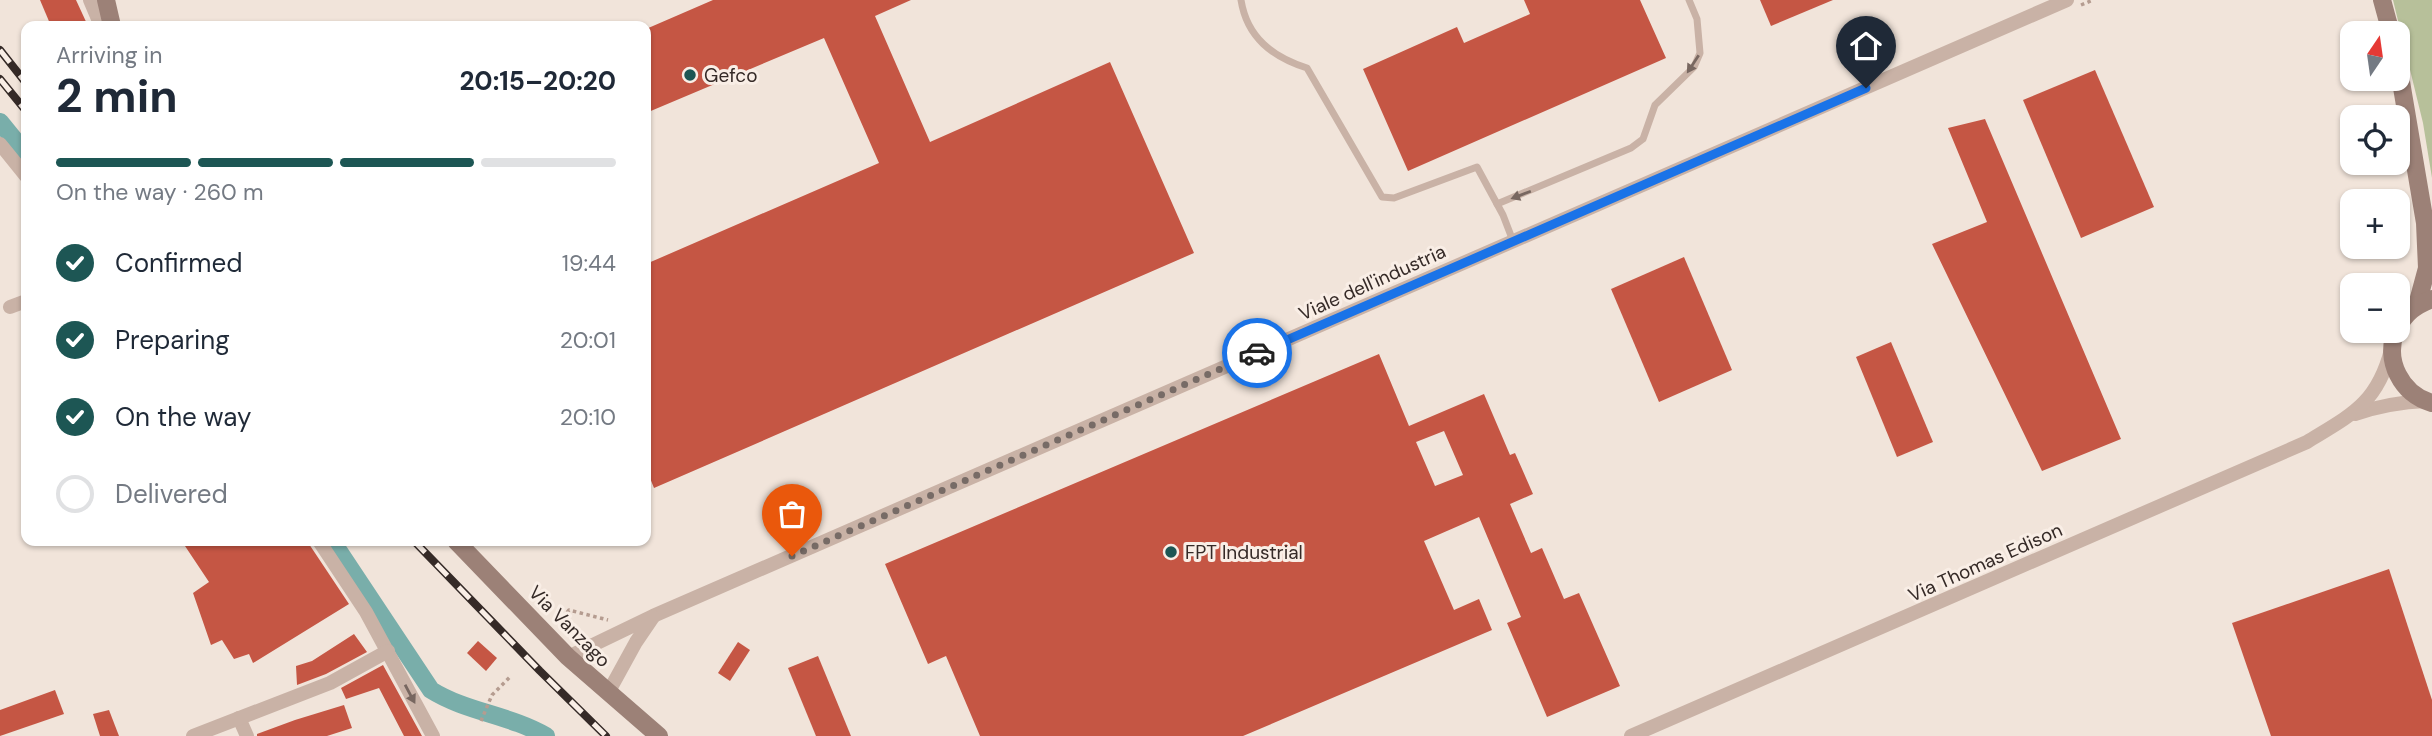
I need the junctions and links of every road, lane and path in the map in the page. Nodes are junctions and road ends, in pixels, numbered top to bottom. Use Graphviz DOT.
graph roads {
  1 [pos="90,0"];
  2 [pos="106,0"];
  3 [pos="1241,0"];
  4 [pos="1689,0"];
  5 [pos="2067,0"];
  6 [pos="2382,0"];
  7 [pos="99,21"];
  8 [pos="111,21"];
  9 [pos="2387,21"];
  10 [pos="2403,91"];
  11 [pos="0,144"];
  12 [pos="21,170"];
  13 [pos="1497,204"];
  14 [pos="2425,223"];
  15 [pos="1513,241"];
  16 [pos="2432,244"];
  17 [pos="2424,302"];
  18 [pos="21,303"];
  19 [pos="10,307"];
  20 [pos="2393,343"];
  21 [pos="2394,343"];
  22 [pos="2429,402"];
  23 [pos="2350,416"];
  24 [pos="322,546"];
  25 [pos="461,546"];
  26 [pos="653,616"];
  27 [pos="599,618"];
  28 [pos="558,623"];
  29 [pos="388,651"];
  30 [pos="568,657"];
  31 [pos="510,677"];
  32 [pos="608,693"];
  33 [pos="240,718"];
  34 [pos="481,721"];
  35 [pos="193,736"];
  36 [pos="247,736"];
  37 [pos="433,736"];
  38 [pos="659,736"];
  39 [pos="1631,736"];
  1 -- 7 [label="street"];
  2 -- 8 [label="street"];
  3 -- 13 [label="lane"];
  4 -- 13 [label="lane, one-way"];
  5 -- 15 [label="street, Viale dell'industria"];
  6 -- 9 [label="street"];
  10 -- 14 [label="street"];
  11 -- 12 [label="street"];
  13 -- 15 [label="lane"];
  14 -- 16 [label="street"];
  14 -- 17 [label="street"];
  15 -- 26 [label="street, Viale dell'industria"];
  18 -- 19 [label="street"];
  20 -- 23 [label="street, Via Thomas Edison"];
  21 -- 22 [label="street"];
  22 -- 23 [label="street, Via Thomas Edison"];
  23 -- 39 [label="street, Via Thomas Edison"];
  24 -- 29 [label="street"];
  25 -- 30 [label="street, Via Vanzago"];
  26 -- 30 [label="street, Viale dell'industria"];
  26 -- 32 [label="street"];
  27 -- 28 [label="path"];
  29 -- 33 [label="street"];
  29 -- 37 [label="street, one-way"];
  30 -- 32 [label="street, Via Vanzago"];
  31 -- 34 [label="path"];
  32 -- 38 [label="street, Via Vanzago"];
  33 -- 35 [label="street"];
  33 -- 36 [label="street"];
}
